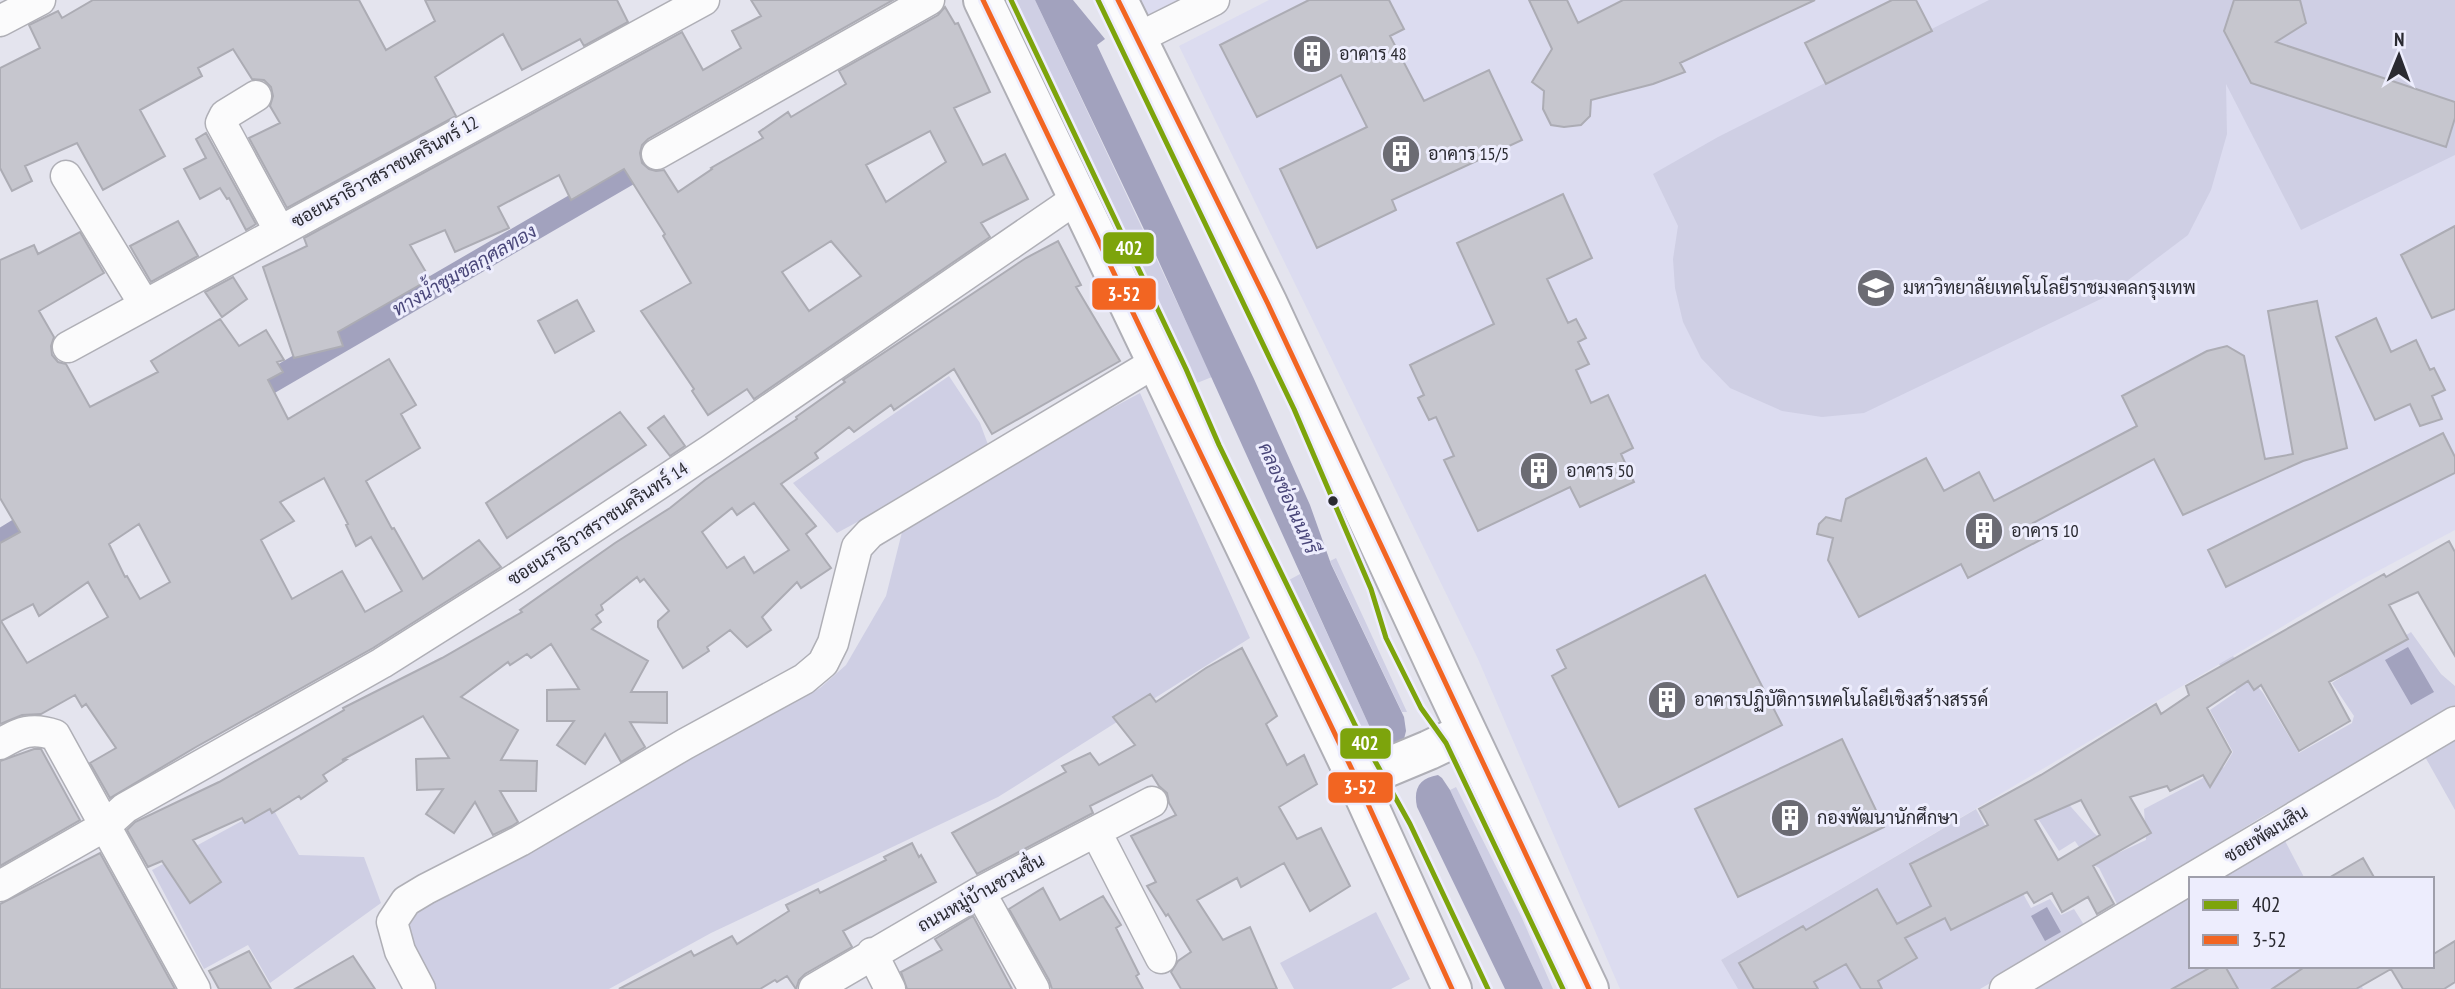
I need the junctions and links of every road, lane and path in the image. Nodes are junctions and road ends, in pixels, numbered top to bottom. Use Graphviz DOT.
graph roads {
  1 [pos="704,0"];
  2 [pos="929,0"];
  3 [pos="983,0"];
  4 [pos="1118,0"];
  5 [pos="1214,0"];
  6 [pos="30,3"];
  7 [pos="0,21"];
  8 [pos="1136,39"];
  9 [pos="256,96"];
  10 [pos="657,154"];
  11 [pos="66,176"];
  12 [pos="1076,198"];
  13 [pos="279,230"];
  14 [pos="144,304"];
  15 [pos="68,346"];
  16 [pos="1156,362"];
  17 [pos="2455,722"];
  18 [pos="1467,732"];
  19 [pos="0,744"];
  20 [pos="1357,780"];
  21 [pos="1152,802"];
  22 [pos="104,826"];
  23 [pos="1096,832"];
  24 [pos="2194,877"];
  25 [pos="2189,880"];
  26 [pos="0,886"];
  27 [pos="980,892"];
  28 [pos="872,953"];
  29 [pos="1161,958"];
  30 [pos="195,989"];
  31 [pos="419,989"];
  32 [pos="814,989"];
  33 [pos="890,989"];
  34 [pos="1034,989"];
  35 [pos="1452,989"];
  36 [pos="1589,989"];
  37 [pos="2005,989"];
  1 -- 13 [label="street, ซอยนราธิวาสราชนครินทร์ 12"];
  2 -- 10 [label="street"];
  3 -- 12 [label="main road"];
  4 -- 8 [label="main road"];
  5 -- 8 [label="street"];
  6 -- 7 [label="street"];
  8 -- 18 [label="main road"];
  9 -- 13 [label="street"];
  11 -- 14 [label="street"];
  12 -- 16 [label="main road"];
  12 -- 22 [label="street, ซอยนราธิวาสราชนครินทร์ 14"];
  13 -- 14 [label="street, ซอยนราธิวาสราชนครินทร์ 12"];
  14 -- 15 [label="street, ซอยนราธิวาสราชนครินทร์ 12"];
  16 -- 20 [label="main road"];
  16 -- 31 [label="street"];
  17 -- 24 [label="street, ซอยพัฒนสิน"];
  18 -- 20 [label="main road"];
  18 -- 36 [label="main road"];
  19 -- 22 [label="street"];
  20 -- 35 [label="main road"];
  21 -- 23 [label="street, ถนนหมู่บ้านชวนชื่น"];
  22 -- 26 [label="street, ซอยนราธิวาสราชนครินทร์ 14"];
  22 -- 30 [label="street"];
  23 -- 27 [label="street, ถนนหมู่บ้านชวนชื่น"];
  23 -- 29 [label="street"];
  25 -- 37 [label="street, ซอยพัฒนสิน"];
  27 -- 28 [label="street, ถนนหมู่บ้านชวนชื่น"];
  27 -- 34 [label="street"];
  28 -- 32 [label="street, ถนนหมู่บ้านชวนชื่น"];
  28 -- 33 [label="street"];
}
